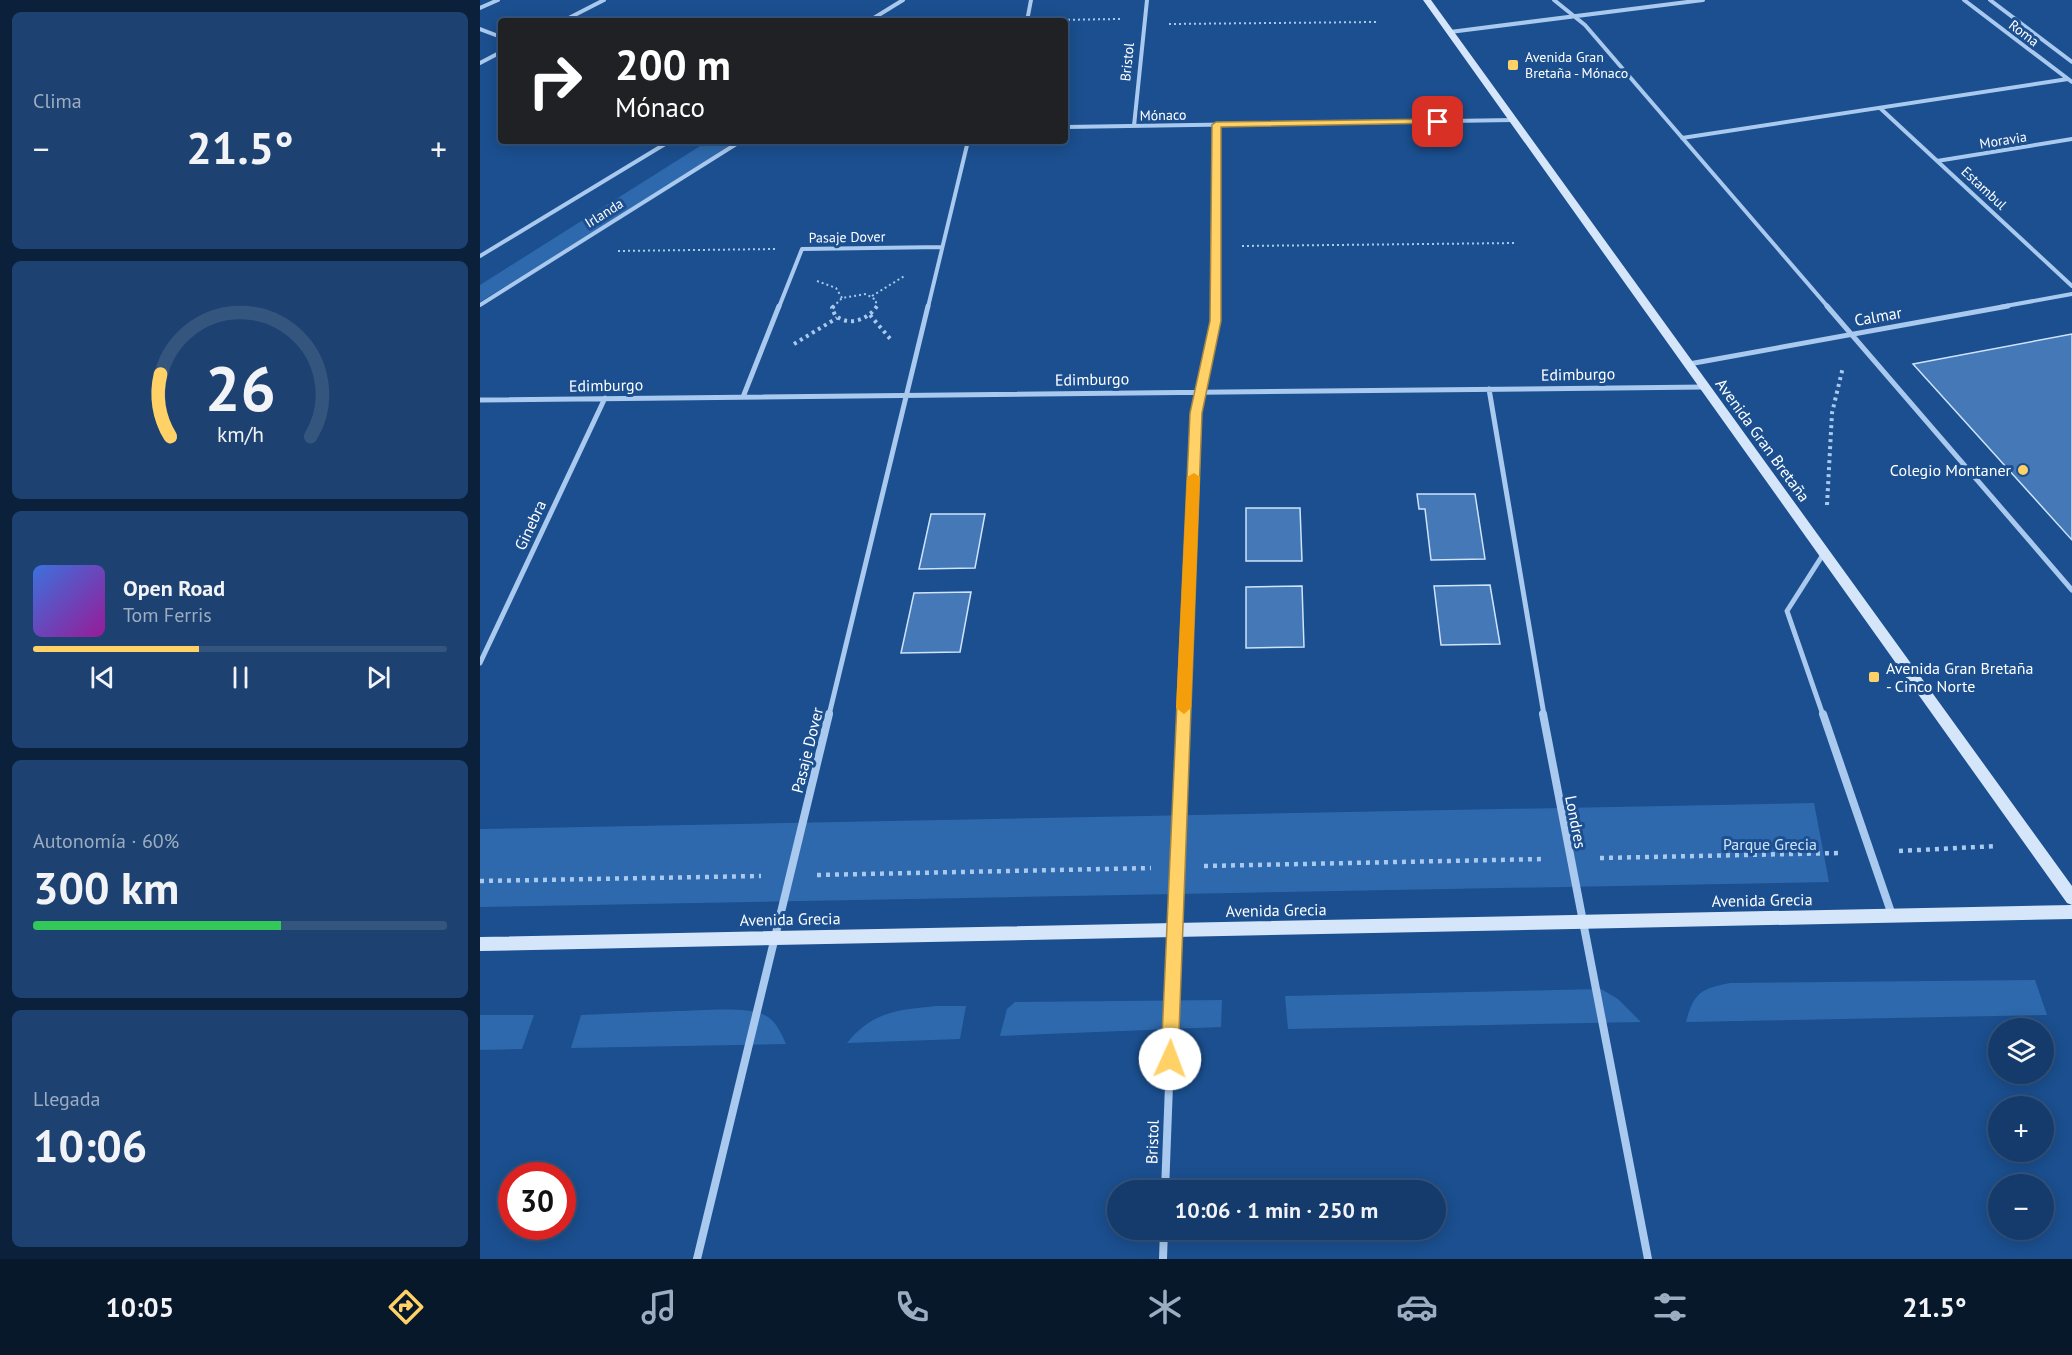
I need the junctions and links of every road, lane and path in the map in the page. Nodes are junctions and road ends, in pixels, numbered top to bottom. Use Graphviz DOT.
graph roads {
  1 [pos="498,0"];
  2 [pos="604,0"];
  3 [pos="903,0"];
  4 [pos="1031,0"];
  5 [pos="1147,0"];
  6 [pos="1427,0"];
  7 [pos="1554,0"];
  8 [pos="1703,0"];
  9 [pos="1964,0"];
  10 [pos="1990,0"];
  11 [pos="480,8"];
  12 [pos="1573,16"];
  13 [pos="568,18"];
  14 [pos="874,18"];
  15 [pos="1027,18"];
  16 [pos="1068,21"];
  17 [pos="1145,22"];
  18 [pos="1376,22"];
  19 [pos="480,29"];
  20 [pos="1450,32"];
  21 [pos="498,36"];
  22 [pos="498,54"];
  23 [pos="2072,62"];
  24 [pos="480,63"];
  25 [pos="2070,81"];
  26 [pos="1880,108"];
  27 [pos="1514,120"];
  28 [pos="1216,125"];
  29 [pos="1134,126"];
  30 [pos="1068,127"];
  31 [pos="1682,138"];
  32 [pos="2072,139"];
  33 [pos="665,144"];
  34 [pos="736,144"];
  35 [pos="967,144"];
  36 [pos="1937,161"];
  37 [pos="1517,243"];
  38 [pos="1218,246"];
  39 [pos="942,247"];
  40 [pos="802,249"];
  41 [pos="565,252"];
  42 [pos="480,256"];
  43 [pos="2072,286"];
  44 [pos="2072,294"];
  45 [pos="480,304"];
  46 [pos="864,318"];
  47 [pos="1851,334"];
  48 [pos="1689,364"];
  49 [pos="1705,387"];
  50 [pos="1489,389"];
  51 [pos="1199,392"];
  52 [pos="906,395"];
  53 [pos="743,397"];
  54 [pos="605,398"];
  55 [pos="480,399"];
  56 [pos="1824,553"];
  57 [pos="2072,590"];
  58 [pos="480,663"];
  59 [pos="2034,844"];
  60 [pos="1871,852"];
  61 [pos="1569,858"];
  62 [pos="1176,867"];
  63 [pos="790,876"];
  64 [pos="480,881"];
  65 [pos="2072,898"];
  66 [pos="2072,912"];
  67 [pos="1893,916"];
  68 [pos="1583,922"];
  69 [pos="1173,930"];
  70 [pos="775,938"];
  71 [pos="480,944"];
  72 [pos="1166,1180"];
  73 [pos="1164,1240"];
  74 [pos="697,1259"];
  75 [pos="1163,1259"];
  76 [pos="1648,1259"];
  1 -- 11 [label="street"];
  2 -- 13 [label="street"];
  3 -- 14 [label="street"];
  4 -- 15 [label="street"];
  5 -- 17 [label="street, Bristol"];
  6 -- 20 [label="main road, Avenida Gran Bretaña"];
  7 -- 12 [label="street"];
  8 -- 12 [label="street"];
  9 -- 25 [label="street, Roma"];
  10 -- 23 [label="street, Roma"];
  12 -- 20 [label="street"];
  12 -- 31 [label="street"];
  16 -- 17 [label="path"];
  17 -- 18 [label="path"];
  17 -- 29 [label="street, Bristol"];
  19 -- 21 [label="street"];
  20 -- 27 [label="main road, Avenida Gran Bretaña"];
  22 -- 24 [label="street"];
  25 -- 26 [label="street"];
  26 -- 31 [label="street"];
  26 -- 36 [label="street, Estambul"];
  27 -- 28 [label="street, Mónaco"];
  27 -- 48 [label="main road, Avenida Gran Bretaña"];
  28 -- 29 [label="street, Mónaco"];
  28 -- 38 [label="street, Bristol"];
  29 -- 30 [label="street, Mónaco"];
  31 -- 47 [label="street"];
  32 -- 36 [label="street, Moravia"];
  33 -- 42 [label="street, Irlanda"];
  34 -- 41 [label="street, Irlanda"];
  35 -- 39 [label="street, Pasaje Dover"];
  36 -- 43 [label="street, Estambul"];
  37 -- 38 [label="path"];
  38 -- 51 [label="street, Bristol"];
  39 -- 40 [label="street, Pasaje Dover"];
  39 -- 52 [label="street, Pasaje Dover"];
  40 -- 41 [label="path"];
  40 -- 53 [label="street, Pasaje Dover"];
  41 -- 45 [label="street, Irlanda"];
  44 -- 47 [label="street, Calmar"];
  46 -- 46 [label="path"];
  47 -- 48 [label="street, Calmar"];
  47 -- 56 [label="path"];
  47 -- 57 [label="street"];
  48 -- 49 [label="main road, Avenida Gran Bretaña"];
  49 -- 50 [label="street, Edimburgo"];
  49 -- 56 [label="main road, Avenida Gran Bretaña"];
  50 -- 51 [label="street, Edimburgo"];
  50 -- 61 [label="street, Londres"];
  51 -- 52 [label="street, Edimburgo"];
  51 -- 62 [label="street, Bristol"];
  52 -- 53 [label="street, Edimburgo"];
  52 -- 63 [label="street, Pasaje Dover"];
  53 -- 54 [label="street, Edimburgo"];
  54 -- 55 [label="street, Edimburgo"];
  54 -- 58 [label="street, Ginebra"];
  56 -- 59 [label="main road, Avenida Gran Bretaña"];
  56 -- 60 [label="street"];
  59 -- 60 [label="path"];
  59 -- 65 [label="main road, Avenida Gran Bretaña"];
  60 -- 61 [label="path"];
  60 -- 67 [label="street"];
  61 -- 62 [label="path"];
  61 -- 68 [label="street, Londres"];
  62 -- 63 [label="path"];
  62 -- 69 [label="street, Bristol"];
  63 -- 64 [label="path"];
  63 -- 70 [label="street, Pasaje Dover"];
  66 -- 67 [label="main road, Avenida Grecia"];
  67 -- 68 [label="main road, Avenida Grecia"];
  68 -- 69 [label="main road, Avenida Grecia"];
  68 -- 76 [label="street, Londres"];
  69 -- 70 [label="main road, Avenida Grecia"];
  69 -- 72 [label="street, Bristol"];
  70 -- 71 [label="main road, Avenida Grecia"];
  70 -- 74 [label="street, Pasaje Dover"];
  73 -- 75 [label="street"];
}
